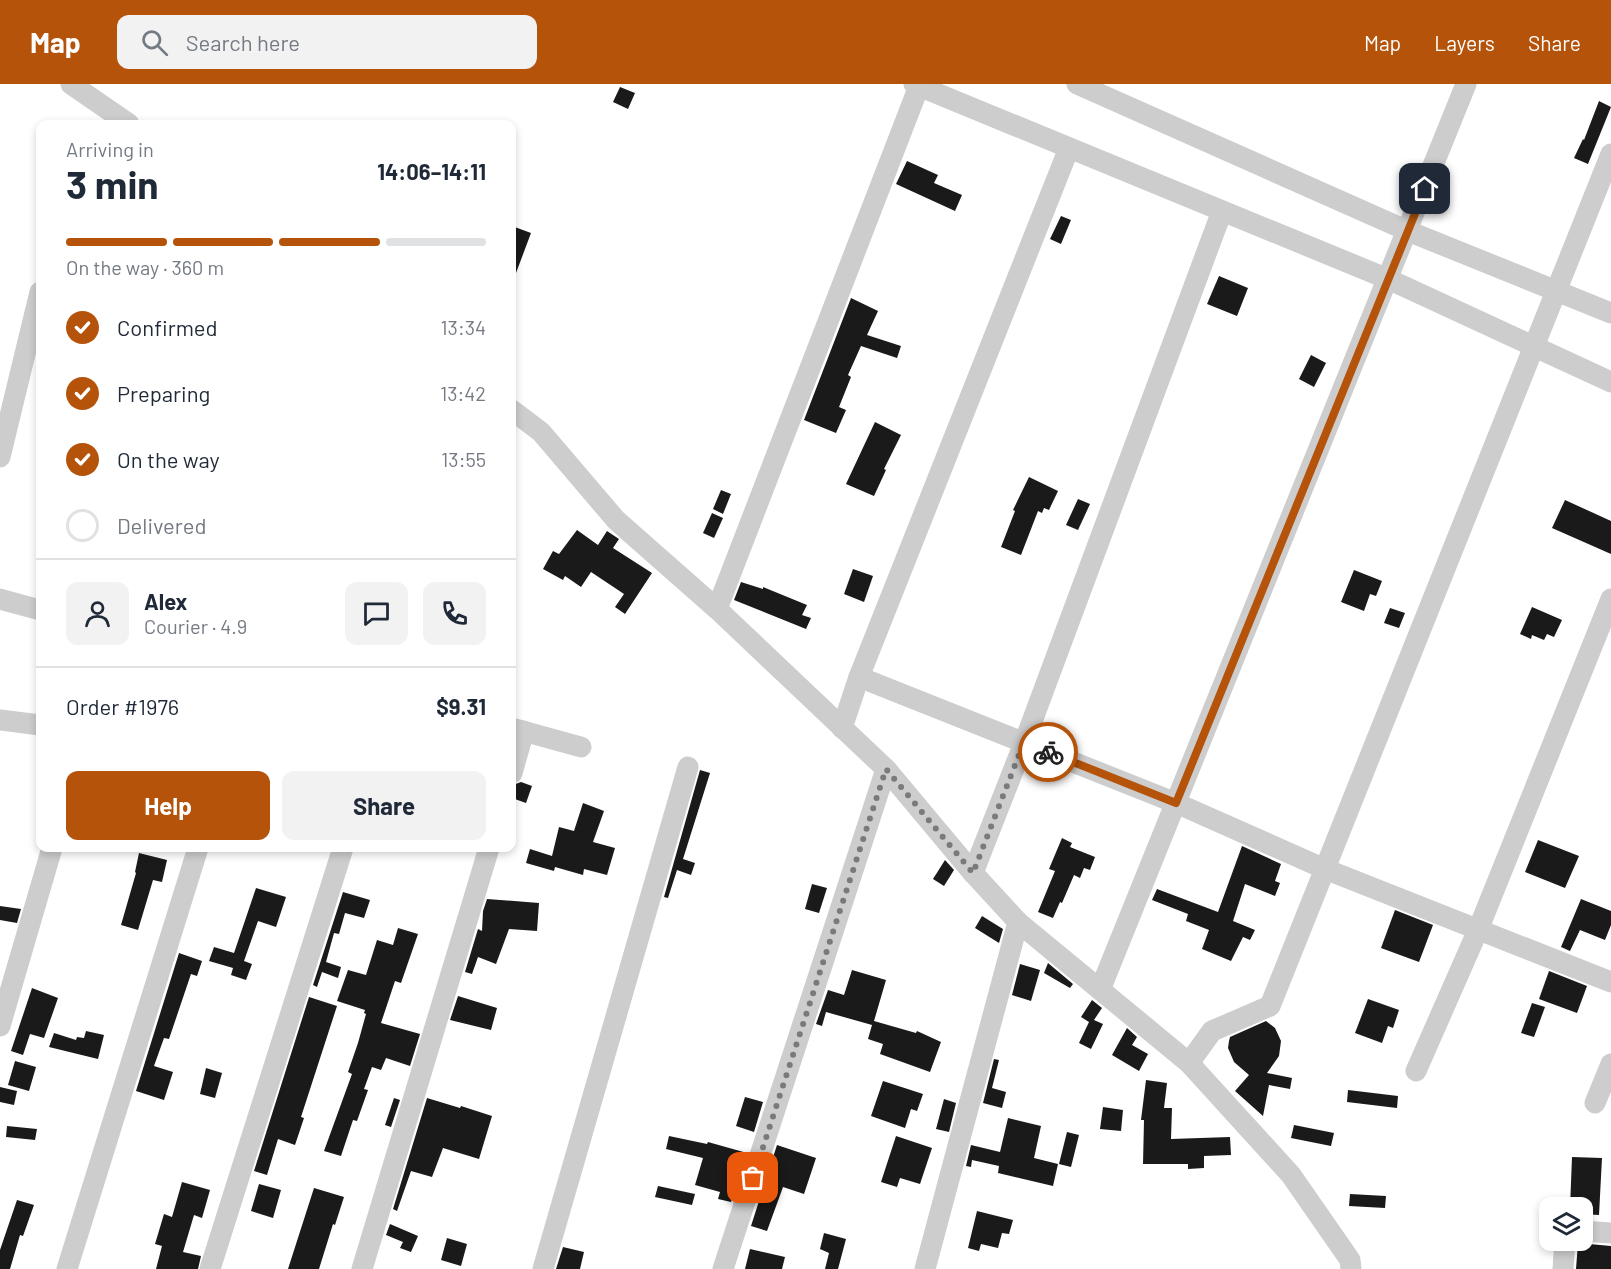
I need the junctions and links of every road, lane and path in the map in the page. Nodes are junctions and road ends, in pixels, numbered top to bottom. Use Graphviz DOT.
graph roads {
  1 [pos="70,84"];
  2 [pos="1077,84"];
  3 [pos="1466,84"];
  4 [pos="917,85"];
  5 [pos="123,120"];
  6 [pos="1069,148"];
  7 [pos="1611,154"];
  8 [pos="1222,211"];
  9 [pos="1408,231"];
  10 [pos="1388,279"];
  11 [pos="1556,290"];
  12 [pos="36,308"];
  13 [pos="1611,313"];
  14 [pos="1533,348"];
  15 [pos="1611,382"];
  16 [pos="516,413"];
  17 [pos="0,457"];
  18 [pos="0,599"];
  19 [pos="1611,599"];
  20 [pos="36,609"];
  21 [pos="717,609"];
  22 [pos="859,677"];
  23 [pos="0,720"];
  24 [pos="36,724"];
  25 [pos="842,728"];
  26 [pos="518,730"];
  27 [pos="1024,742"];
  28 [pos="581,747"];
  29 [pos="688,767"];
  30 [pos="886,769"];
  31 [pos="1176,803"];
  32 [pos="51,852"];
  33 [pos="197,852"];
  34 [pos="342,852"];
  35 [pos="488,852"];
  36 [pos="1324,869"];
  37 [pos="973,873"];
  38 [pos="1018,922"];
  39 [pos="1478,930"];
  40 [pos="1611,982"];
  41 [pos="1100,990"];
  42 [pos="0,1026"];
  43 [pos="1189,1063"];
  44 [pos="1611,1064"];
  45 [pos="1416,1071"];
  46 [pos="1595,1103"];
  47 [pos="1593,1232"];
  48 [pos="1611,1233"];
  49 [pos="1564,1251"];
  50 [pos="67,1269"];
  51 [pos="210,1269"];
  52 [pos="362,1269"];
  53 [pos="543,1269"];
  54 [pos="723,1269"];
  55 [pos="924,1269"];
  56 [pos="1351,1269"];
  57 [pos="1563,1269"];
  1 -- 5 [label="street"];
  2 -- 9 [label="street"];
  3 -- 9 [label="street"];
  4 -- 6 [label="street"];
  4 -- 21 [label="street"];
  6 -- 8 [label="street"];
  6 -- 22 [label="street"];
  7 -- 11 [label="street"];
  8 -- 10 [label="street"];
  8 -- 27 [label="street"];
  9 -- 10 [label="street"];
  9 -- 11 [label="street"];
  10 -- 14 [label="street"];
  10 -- 31 [label="street"];
  11 -- 13 [label="street"];
  11 -- 14 [label="street"];
  12 -- 17 [label="street"];
  14 -- 15 [label="street"];
  14 -- 36 [label="street"];
  16 -- 21 [label="street"];
  18 -- 20 [label="street"];
  19 -- 39 [label="street"];
  21 -- 25 [label="street"];
  22 -- 25 [label="street"];
  22 -- 27 [label="street"];
  23 -- 24 [label="street"];
  25 -- 30 [label="street"];
  26 -- 28 [label="street"];
  27 -- 31 [label="street"];
  27 -- 37 [label="street"];
  29 -- 53 [label="street"];
  30 -- 37 [label="street"];
  30 -- 54 [label="street"];
  31 -- 36 [label="street"];
  31 -- 41 [label="street"];
  32 -- 42 [label="street"];
  33 -- 50 [label="street"];
  34 -- 51 [label="street"];
  35 -- 52 [label="street"];
  36 -- 39 [label="street"];
  36 -- 43 [label="street"];
  37 -- 38 [label="street"];
  38 -- 41 [label="street"];
  38 -- 55 [label="street"];
  39 -- 40 [label="street"];
  39 -- 45 [label="street"];
  41 -- 43 [label="street"];
  43 -- 56 [label="street"];
  44 -- 46 [label="street"];
  47 -- 48 [label="street"];
  49 -- 57 [label="street"];
}
